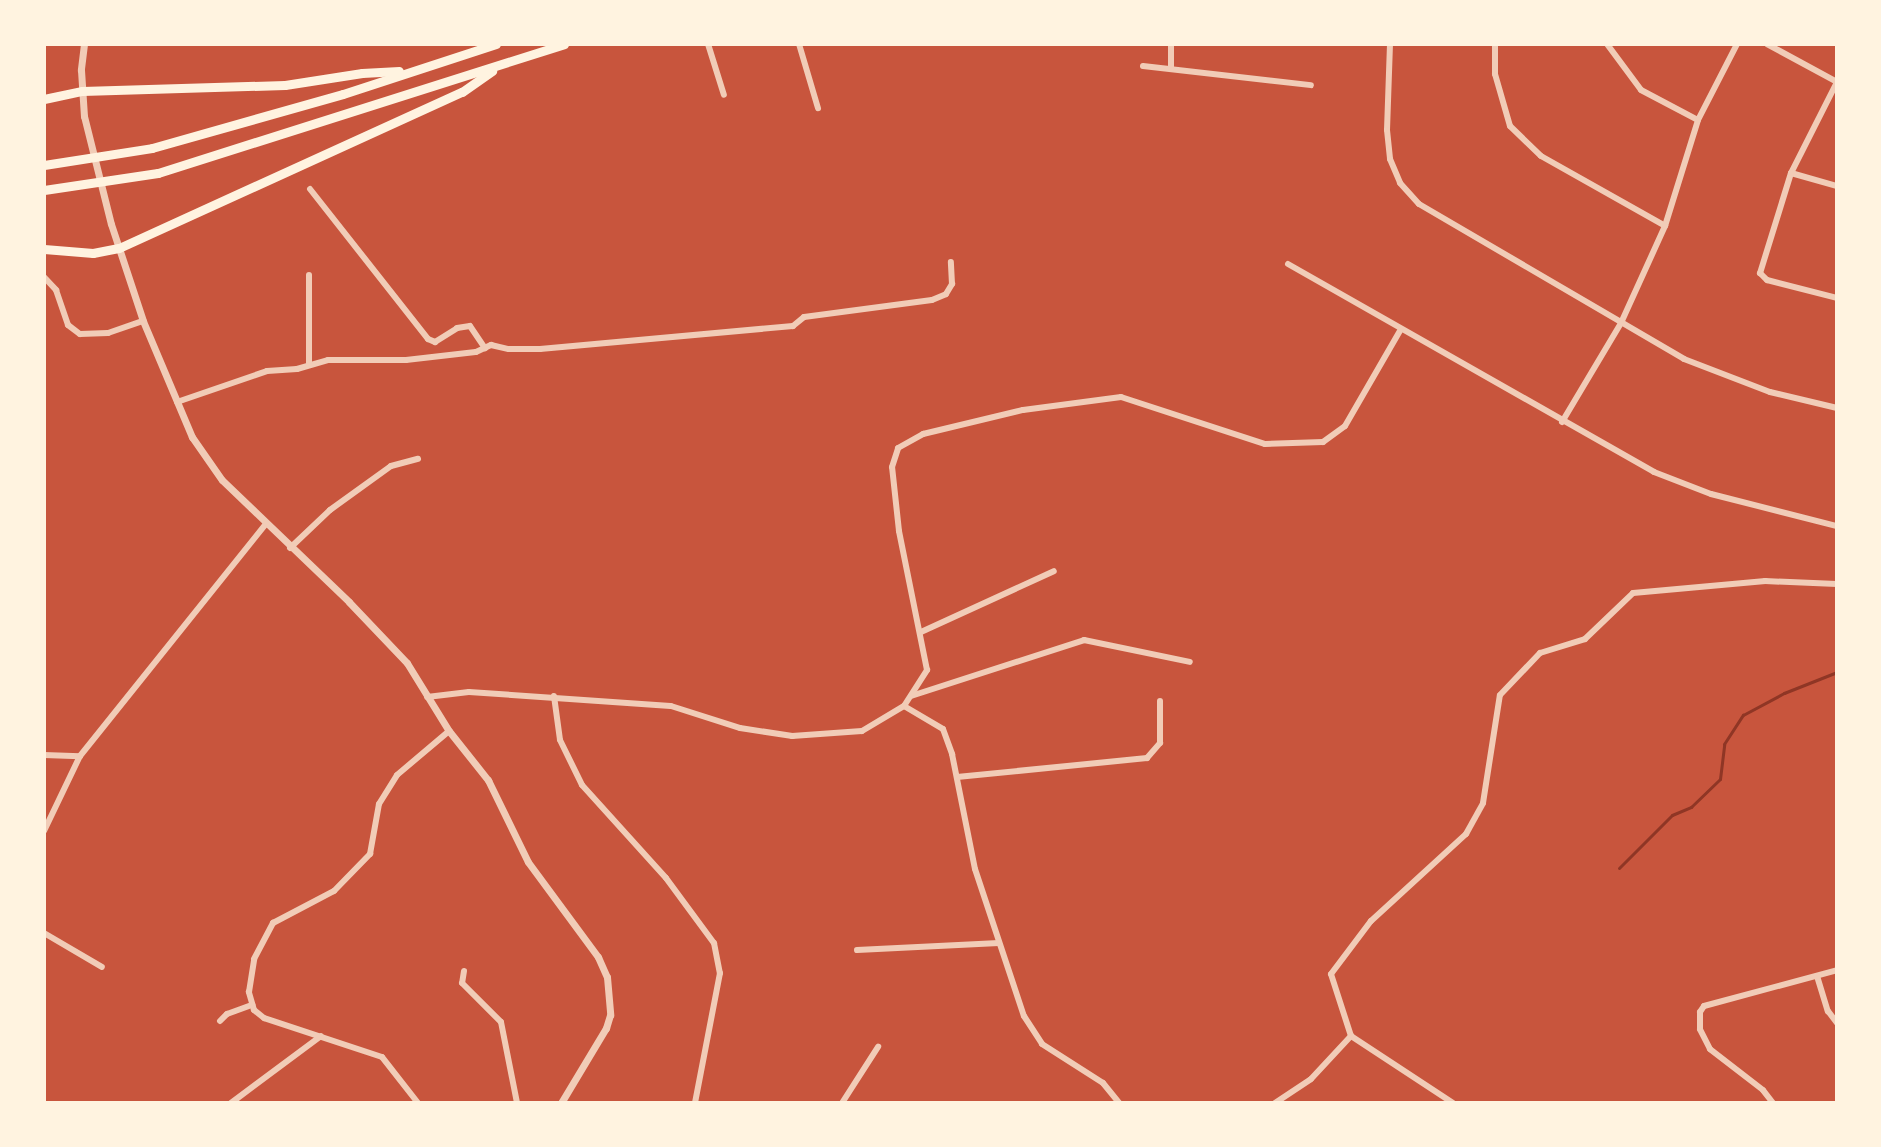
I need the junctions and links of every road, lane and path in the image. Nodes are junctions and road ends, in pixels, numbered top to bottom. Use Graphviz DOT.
graph roads {
  1 [pos="84,44"];
  2 [pos="481,44"];
  3 [pos="496,44"];
  4 [pos="564,44"];
  5 [pos="708,44"];
  6 [pos="799,44"];
  7 [pos="1171,44"];
  8 [pos="1390,44"];
  9 [pos="1495,44"];
  10 [pos="1607,44"];
  11 [pos="1737,44"];
  12 [pos="1767,44"];
  13 [pos="472,52"];
  14 [pos="502,64"];
  15 [pos="1143,66"];
  16 [pos="1171,69"];
  17 [pos="411,71"];
  18 [pos="1837,82"];
  19 [pos="1311,85"];
  20 [pos="82,91"];
  21 [pos="724,95"];
  22 [pos="44,99"];
  23 [pos="818,108"];
  24 [pos="1698,120"];
  25 [pos="44,165"];
  26 [pos="1791,173"];
  27 [pos="1837,186"];
  28 [pos="310,189"];
  29 [pos="44,190"];
  30 [pos="1665,226"];
  31 [pos="119,248"];
  32 [pos="44,249"];
  33 [pos="951,262"];
  34 [pos="1288,264"];
  35 [pos="309,275"];
  36 [pos="44,277"];
  37 [pos="1837,298"];
  38 [pos="143,321"];
  39 [pos="1621,323"];
  40 [pos="1401,329"];
  41 [pos="485,348"];
  42 [pos="309,365"];
  43 [pos="177,402"];
  44 [pos="1837,408"];
  45 [pos="1562,422"];
  46 [pos="418,459"];
  47 [pos="265,525"];
  48 [pos="1837,526"];
  49 [pos="290,548"];
  50 [pos="1054,571"];
  51 [pos="1837,584"];
  52 [pos="921,632"];
  53 [pos="1190,662"];
  54 [pos="554,696"];
  55 [pos="911,696"];
  56 [pos="427,697"];
  57 [pos="1160,701"];
  58 [pos="904,706"];
  59 [pos="449,731"];
  60 [pos="44,755"];
  61 [pos="80,756"];
  62 [pos="957,777"];
  63 [pos="44,831"];
  64 [pos="44,933"];
  65 [pos="999,943"];
  66 [pos="857,950"];
  67 [pos="102,967"];
  68 [pos="1837,970"];
  69 [pos="464,971"];
  70 [pos="1817,976"];
  71 [pos="252,1005"];
  72 [pos="220,1021"];
  73 [pos="1837,1023"];
  74 [pos="322,1036"];
  75 [pos="1351,1036"];
  76 [pos="878,1047"];
  77 [pos="231,1103"];
  78 [pos="418,1103"];
  79 [pos="517,1103"];
  80 [pos="561,1103"];
  81 [pos="695,1103"];
  82 [pos="842,1103"];
  83 [pos="1119,1103"];
  84 [pos="1275,1103"];
  85 [pos="1453,1103"];
  86 [pos="1773,1103"];
  1 -- 20 [label="street"];
  2 -- 13 [label="street"];
  3 -- 13 [label="main road"];
  4 -- 14 [label="main road"];
  5 -- 21 [label="street"];
  6 -- 23 [label="street"];
  7 -- 16 [label="street"];
  8 -- 39 [label="street"];
  9 -- 30 [label="street"];
  10 -- 24 [label="street"];
  11 -- 24 [label="street"];
  12 -- 18 [label="street"];
  13 -- 17 [label="main road"];
  14 -- 29 [label="main road"];
  14 -- 31 [label="main road"];
  15 -- 16 [label="street"];
  16 -- 19 [label="street"];
  17 -- 20 [label="main road"];
  17 -- 25 [label="main road"];
  18 -- 26 [label="street"];
  20 -- 22 [label="main road"];
  20 -- 31 [label="street"];
  24 -- 30 [label="street"];
  26 -- 27 [label="street"];
  26 -- 37 [label="street"];
  28 -- 41 [label="street"];
  30 -- 39 [label="street"];
  31 -- 32 [label="main road"];
  31 -- 38 [label="street"];
  33 -- 41 [label="street"];
  34 -- 40 [label="street"];
  35 -- 42 [label="street"];
  36 -- 38 [label="street"];
  38 -- 43 [label="street"];
  39 -- 44 [label="street"];
  39 -- 45 [label="street"];
  40 -- 45 [label="street"];
  40 -- 52 [label="street"];
  41 -- 42 [label="street"];
  42 -- 43 [label="street"];
  43 -- 47 [label="street"];
  45 -- 48 [label="street"];
  46 -- 49 [label="street"];
  47 -- 49 [label="street"];
  47 -- 61 [label="street"];
  49 -- 56 [label="street"];
  50 -- 52 [label="street"];
  51 -- 75 [label="street"];
  52 -- 55 [label="street"];
  53 -- 55 [label="street"];
  54 -- 56 [label="street"];
  54 -- 58 [label="street"];
  54 -- 81 [label="street"];
  55 -- 58 [label="street"];
  56 -- 59 [label="street"];
  57 -- 62 [label="street"];
  58 -- 62 [label="street"];
  59 -- 71 [label="street"];
  59 -- 80 [label="street"];
  60 -- 61 [label="street"];
  61 -- 63 [label="street"];
  62 -- 65 [label="street"];
  64 -- 67 [label="street"];
  65 -- 66 [label="street"];
  65 -- 83 [label="street"];
  68 -- 70 [label="street"];
  69 -- 79 [label="street"];
  70 -- 73 [label="street"];
  70 -- 86 [label="street"];
  71 -- 72 [label="street"];
  71 -- 74 [label="street"];
  74 -- 77 [label="street"];
  74 -- 78 [label="street"];
  75 -- 84 [label="street"];
  75 -- 85 [label="street"];
  76 -- 82 [label="street"];
}
